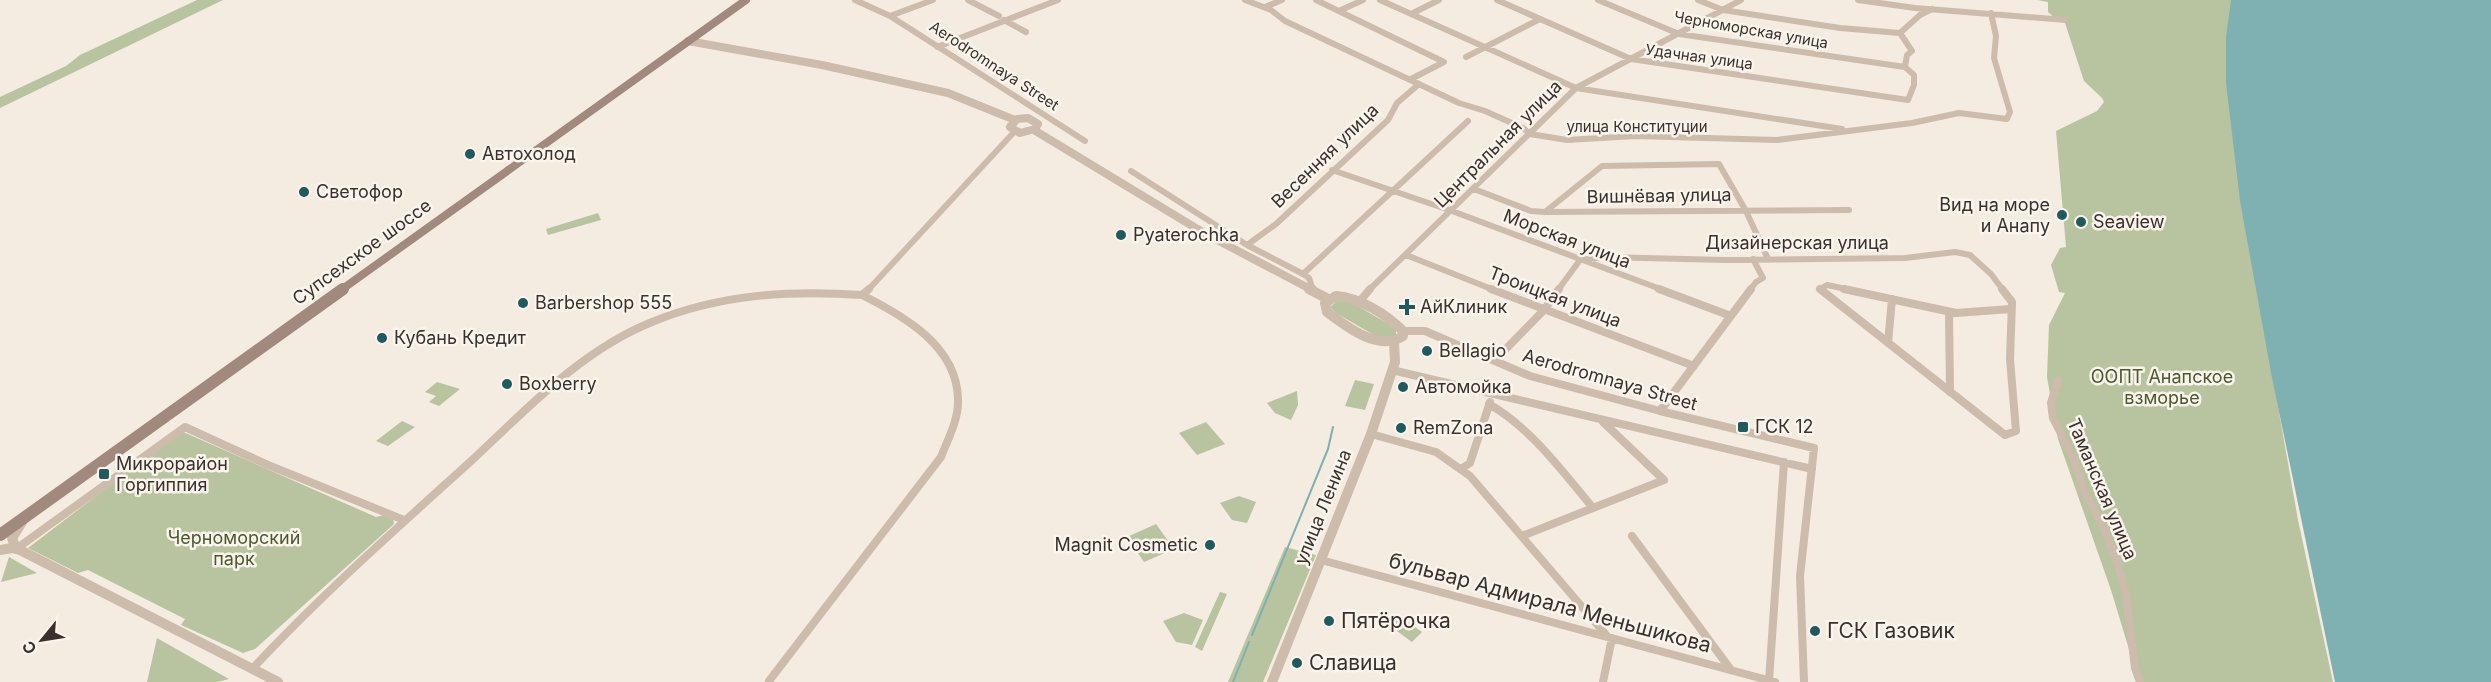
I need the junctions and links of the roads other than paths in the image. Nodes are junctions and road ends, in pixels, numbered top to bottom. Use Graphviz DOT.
graph roads {
  1 [pos="746,0"];
  2 [pos="855,0"];
  3 [pos="933,0"];
  4 [pos="968,0"];
  5 [pos="1036,0"];
  6 [pos="1059,0"];
  7 [pos="1245,0"];
  8 [pos="1282,0"];
  9 [pos="1316,0"];
  10 [pos="1363,0"];
  11 [pos="1380,0"];
  12 [pos="1439,0"];
  13 [pos="1497,0"];
  14 [pos="1515,0"];
  15 [pos="1598,0"];
  16 [pos="1698,0"];
  17 [pos="1741,0"];
  18 [pos="1858,0"];
  19 [pos="1506,4"];
  20 [pos="1046,5"];
  21 [pos="1265,7"];
  22 [pos="1932,9"];
  23 [pos="1723,10"];
  24 [pos="1339,11"];
  25 [pos="1991,13"];
  26 [pos="1411,14"];
  27 [pos="890,16"];
  28 [pos="1001,18"];
  29 [pos="1538,20"];
  30 [pos="2065,20"];
  31 [pos="1026,32"];
  32 [pos="1678,33"];
  33 [pos="1900,33"];
  34 [pos="688,41"];
  35 [pos="937,47"];
  36 [pos="1485,48"];
  37 [pos="1466,57"];
  38 [pos="1631,59"];
  39 [pos="1905,67"];
  40 [pos="1411,79"];
  41 [pos="1419,84"];
  42 [pos="1576,88"];
  43 [pos="1015,120"];
  44 [pos="1468,121"];
  45 [pos="1034,130"];
  46 [pos="1854,131"];
  47 [pos="1015,132"];
  48 [pos="1530,134"];
  49 [pos="1085,141"];
  50 [pos="1332,170"];
  51 [pos="1131,171"];
  52 [pos="1474,189"];
  53 [pos="1393,190"];
  54 [pos="1849,210"];
  55 [pos="1746,211"];
  56 [pos="1452,212"];
  57 [pos="1545,212"];
  58 [pos="1247,245"];
  59 [pos="1406,255"];
  60 [pos="1768,259"];
  61 [pos="1580,260"];
  62 [pos="1753,260"];
  63 [pos="1303,274"];
  64 [pos="1314,292"];
  65 [pos="862,295"];
  66 [pos="1328,299"];
  67 [pos="1892,299"];
  68 [pos="1359,302"];
  69 [pos="2011,309"];
  70 [pos="1544,310"];
  71 [pos="1949,312"];
  72 [pos="1731,316"];
  73 [pos="1403,331"];
  74 [pos="1394,342"];
  75 [pos="1888,343"];
  76 [pos="1495,360"];
  77 [pos="1694,366"];
  78 [pos="1392,370"];
  79 [pos="2058,380"];
  80 [pos="1950,392"];
  81 [pos="1492,395"];
  82 [pos="1489,404"];
  83 [pos="1660,411"];
  84 [pos="1602,421"];
  85 [pos="1371,434"];
  86 [pos="1784,462"];
  87 [pos="1461,469"];
  88 [pos="1812,469"];
  89 [pos="1593,508"];
  90 [pos="27,515"];
  91 [pos="404,520"];
  92 [pos="0,535"];
  93 [pos="1522,536"];
  94 [pos="1632,536"];
  95 [pos="16,549"];
  96 [pos="0,550"];
  97 [pos="1320,560"];
  98 [pos="1610,638"];
  99 [pos="253,668"];
  100 [pos="1731,670"];
  101 [pos="770,681"];
  102 [pos="1772,681"];
  103 [pos="278,682"];
  104 [pos="1272,682"];
  105 [pos="1603,682"];
  106 [pos="1804,682"];
  107 [pos="2140,682"];
  1 -- 34 [label="main road, Супсехское шоссе"];
  2 -- 27 [label="street, Aerodromnaya Street"];
  3 -- 27 [label="street"];
  4 -- 28 [label="street"];
  5 -- 20 [label="street"];
  6 -- 20 [label="street"];
  7 -- 21 [label="street, улица Конституции"];
  8 -- 21 [label="street"];
  9 -- 24 [label="street"];
  10 -- 24 [label="street"];
  11 -- 26 [label="street"];
  12 -- 26 [label="street"];
  13 -- 19 [label="street, Удачная улица"];
  14 -- 19 [label="street"];
  15 -- 32 [label="street, Черноморская улица"];
  16 -- 23 [label="street"];
  17 -- 23 [label="street, Центральная улица"];
  18 -- 22 [label="street"];
  19 -- 29 [label="street, Удачная улица"];
  20 -- 28 [label="street"];
  21 -- 40 [label="street, улица Конституции"];
  22 -- 25 [label="street"];
  22 -- 33 [label="street"];
  23 -- 32 [label="street, Центральная улица"];
  23 -- 33 [label="street"];
  24 -- 40 [label="street"];
  25 -- 30 [label="street"];
  25 -- 46 [label="street, улица Конституции"];
  26 -- 36 [label="street"];
  27 -- 35 [label="street, Aerodromnaya Street"];
  28 -- 31 [label="street"];
  28 -- 35 [label="street"];
  29 -- 36 [label="street"];
  29 -- 38 [label="street, Удачная улица"];
  32 -- 38 [label="street, Центральная улица"];
  32 -- 39 [label="street, Черноморская улица"];
  33 -- 39 [label="street"];
  34 -- 43 [label="street"];
  34 -- 90 [label="main road, Супсехское шоссе"];
  35 -- 49 [label="street, Aerodromnaya Street"];
  36 -- 37 [label="street"];
  36 -- 42 [label="street"];
  38 -- 39 [label="street, Удачная улица"];
  38 -- 42 [label="street, Центральная улица"];
  40 -- 41 [label="street, улица Конституции"];
  41 -- 48 [label="street, улица Конституции"];
  41 -- 50 [label="street, Весенняя улица"];
  42 -- 46 [label="street"];
  42 -- 48 [label="street, Центральная улица"];
  43 -- 45 [label="street"];
  43 -- 47 [label="street"];
  44 -- 53 [label="street"];
  45 -- 47 [label="street"];
  45 -- 64 [label="street"];
  46 -- 48 [label="street, улица Конституции"];
  47 -- 65 [label="street"];
  48 -- 52 [label="street, Центральная улица"];
  50 -- 53 [label="street, Морская улица"];
  50 -- 58 [label="street, Весенняя улица"];
  51 -- 58 [label="street"];
  52 -- 56 [label="street, Центральная улица"];
  52 -- 57 [label="street, Вишнёвая улица"];
  53 -- 56 [label="street, Морская улица"];
  53 -- 63 [label="street"];
  54 -- 55 [label="street, Вишнёвая улица"];
  55 -- 57 [label="street, Вишнёвая улица"];
  55 -- 57 [label="street"];
  55 -- 60 [label="street"];
  56 -- 59 [label="street, Центральная улица"];
  56 -- 61 [label="street, Морская улица"];
  58 -- 63 [label="street"];
  59 -- 68 [label="street, Центральная улица"];
  59 -- 70 [label="street, Троицкая улица"];
  60 -- 62 [label="street, Дизайнерская улица"];
  60 -- 69 [label="street, Дизайнерская улица"];
  61 -- 62 [label="street, Дизайнерская улица"];
  61 -- 70 [label="street"];
  61 -- 72 [label="street, Морская улица"];
  62 -- 72 [label="street"];
  63 -- 64 [label="street"];
  64 -- 66 [label="street"];
  65 -- 91 [label="street"];
  65 -- 101 [label="street"];
  66 -- 68 [label="street"];
  66 -- 74 [label="street"];
  67 -- 71 [label="street"];
  67 -- 75 [label="street"];
  67 -- 75 [label="street"];
  68 -- 73 [label="street"];
  69 -- 71 [label="street"];
  69 -- 80 [label="street"];
  70 -- 76 [label="street"];
  70 -- 77 [label="street, Троицкая улица"];
  71 -- 80 [label="street"];
  72 -- 77 [label="street"];
  73 -- 74 [label="street"];
  73 -- 76 [label="street, Aerodromnaya Street"];
  74 -- 78 [label="street, улица Ленина"];
  75 -- 80 [label="street"];
  76 -- 83 [label="street, Aerodromnaya Street"];
  77 -- 83 [label="street"];
  78 -- 81 [label="street"];
  78 -- 85 [label="street, улица Ленина"];
  79 -- 107 [label="street, Таманская улица"];
  81 -- 82 [label="street"];
  81 -- 84 [label="street"];
  82 -- 87 [label="street"];
  82 -- 89 [label="street"];
  83 -- 88 [label="street, Aerodromnaya Street"];
  84 -- 86 [label="street"];
  84 -- 89 [label="street"];
  85 -- 87 [label="street"];
  85 -- 97 [label="street, улица Ленина"];
  86 -- 88 [label="street"];
  86 -- 102 [label="street"];
  87 -- 93 [label="street"];
  88 -- 106 [label="street"];
  89 -- 93 [label="street"];
  90 -- 92 [label="main road, Супсехское шоссе"];
  90 -- 95 [label="street"];
  91 -- 95 [label="street"];
  91 -- 99 [label="street"];
  93 -- 98 [label="street"];
  94 -- 100 [label="street"];
  95 -- 96 [label="street"];
  95 -- 99 [label="street"];
  97 -- 98 [label="street, бульвар Адмирала Меньшикова"];
  97 -- 104 [label="street, улица Ленина"];
  98 -- 100 [label="street, бульвар Адмирала Меньшикова"];
  98 -- 105 [label="street"];
  99 -- 103 [label="street"];
  100 -- 102 [label="street, бульвар Адмирала Меньшикова"];
}
